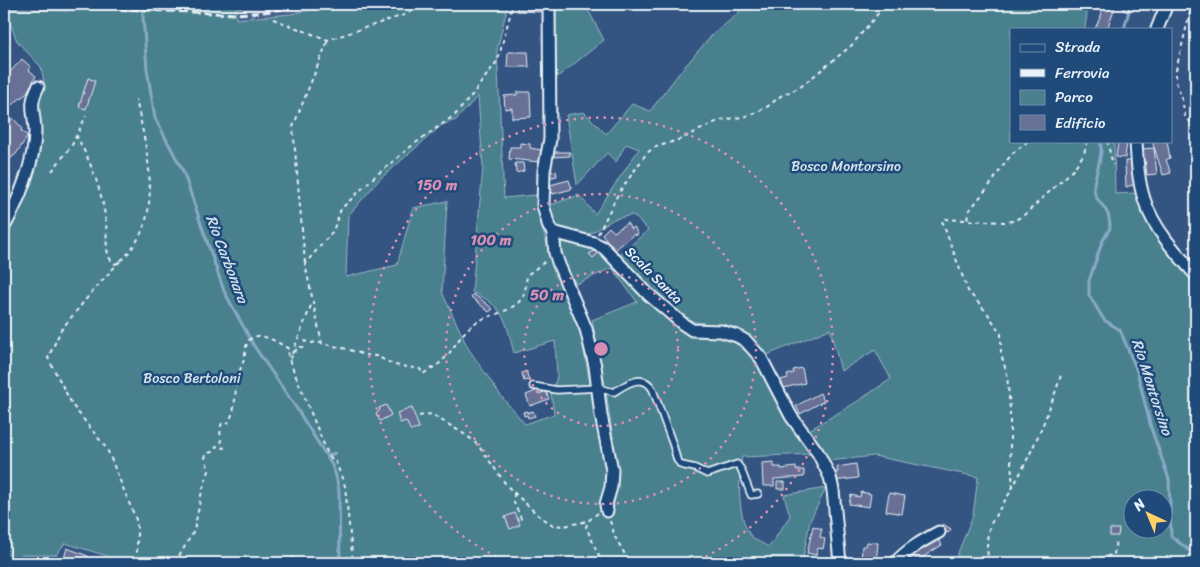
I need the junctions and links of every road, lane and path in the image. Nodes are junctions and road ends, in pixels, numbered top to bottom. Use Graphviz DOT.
graph roads {
  1 [pos="419,4"];
  2 [pos="512,4"];
  3 [pos="549,4"];
  4 [pos="886,4"];
  5 [pos="1167,4"];
  6 [pos="1192,4"];
  7 [pos="273,20"];
  8 [pos="1157,28"];
  9 [pos="328,40"];
  10 [pos="38,87"];
  11 [pos="136,99"];
  12 [pos="86,116"];
  13 [pos="1196,128"];
  14 [pos="76,136"];
  15 [pos="1027,142"];
  16 [pos="1088,142"];
  17 [pos="1107,142"];
  18 [pos="1136,142"];
  19 [pos="1114,165"];
  20 [pos="52,171"];
  21 [pos="967,219"];
  22 [pos="4,227"];
  23 [pos="554,232"];
  24 [pos="594,243"];
  25 [pos="555,253"];
  26 [pos="120,261"];
  27 [pos="305,264"];
  28 [pos="1196,275"];
  29 [pos="312,303"];
  30 [pos="322,344"];
  31 [pos="290,359"];
  32 [pos="1061,375"];
  33 [pos="533,386"];
  34 [pos="598,388"];
  35 [pos="419,416"];
  36 [pos="1013,488"];
  37 [pos="514,493"];
  38 [pos="758,494"];
  39 [pos="607,507"];
  40 [pos="588,521"];
  41 [pos="523,523"];
  42 [pos="939,532"];
  43 [pos="1116,539"];
  44 [pos="291,558"];
  45 [pos="137,563"];
  46 [pos="175,563"];
  47 [pos="301,563"];
  48 [pos="353,563"];
  49 [pos="604,563"];
  50 [pos="630,563"];
  51 [pos="840,563"];
  52 [pos="895,563"];
  53 [pos="989,563"];
  54 [pos="1095,563"];
  1 -- 9 [label="path"];
  2 -- 27 [label="path"];
  3 -- 23 [label="street"];
  4 -- 24 [label="path"];
  5 -- 8 [label="street"];
  6 -- 13 [label="path"];
  7 -- 9 [label="path"];
  9 -- 27 [label="path"];
  10 -- 22 [label="street"];
  11 -- 26 [label="path"];
  12 -- 14 [label="path"];
  14 -- 20 [label="path"];
  14 -- 26 [label="path"];
  15 -- 21 [label="path"];
  16 -- 21 [label="path"];
  17 -- 19 [label="path"];
  18 -- 28 [label="street"];
  21 -- 36 [label="path"];
  23 -- 24 [label="street, Scala Santa"];
  23 -- 25 [label="street"];
  24 -- 51 [label="street, Scala Santa"];
  25 -- 30 [label="path"];
  25 -- 34 [label="street"];
  26 -- 45 [label="path"];
  27 -- 29 [label="path"];
  29 -- 30 [label="path"];
  29 -- 31 [label="path"];
  30 -- 31 [label="path"];
  31 -- 46 [label="path"];
  31 -- 48 [label="path"];
  32 -- 36 [label="path"];
  33 -- 34 [label="lane"];
  34 -- 38 [label="lane"];
  34 -- 39 [label="street"];
  35 -- 37 [label="path"];
  36 -- 53 [label="path"];
  37 -- 40 [label="path"];
  37 -- 41 [label="path"];
  39 -- 40 [label="path"];
  39 -- 50 [label="path"];
  40 -- 49 [label="path"];
  42 -- 52 [label="street"];
  43 -- 54 [label="path"];
  44 -- 47 [label="path"];
}
